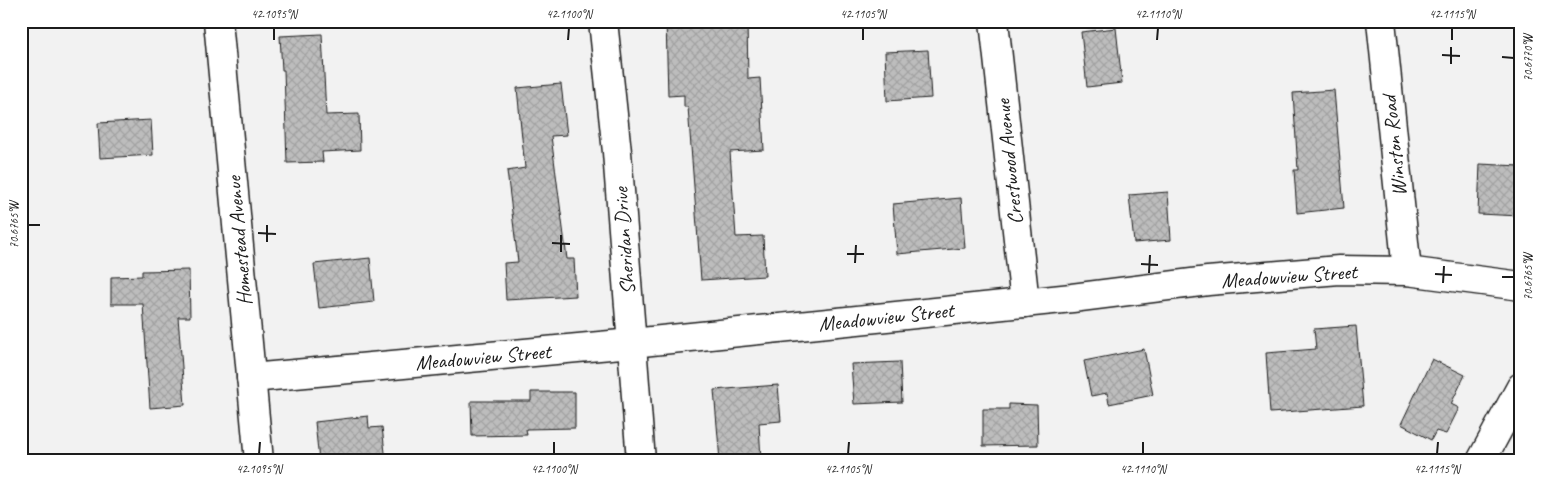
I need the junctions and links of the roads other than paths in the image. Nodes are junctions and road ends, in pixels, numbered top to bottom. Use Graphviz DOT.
graph roads {
  1 [pos="218,21"];
  2 [pos="603,21"];
  3 [pos="994,21"];
  4 [pos="1381,21"];
  5 [pos="1407,272"];
  6 [pos="1521,286"];
  7 [pos="1025,303"];
  8 [pos="632,344"];
  9 [pos="251,378"];
  10 [pos="1521,386"];
  11 [pos="259,461"];
  12 [pos="641,461"];
  13 [pos="1481,461"];
  1 -- 9 [label="street, Homestead Avenue"];
  2 -- 8 [label="street, Sheridan Drive"];
  3 -- 7 [label="street, Crestwood Avenue"];
  4 -- 5 [label="street, Winston Road"];
  5 -- 6 [label="street, Meadowview Street"];
  5 -- 7 [label="street, Meadowview Street"];
  7 -- 8 [label="street, Meadowview Street"];
  8 -- 9 [label="street, Meadowview Street"];
  8 -- 12 [label="street, Sheridan Drive"];
  9 -- 11 [label="street, Homestead Avenue"];
  10 -- 13 [label="street"];
}
